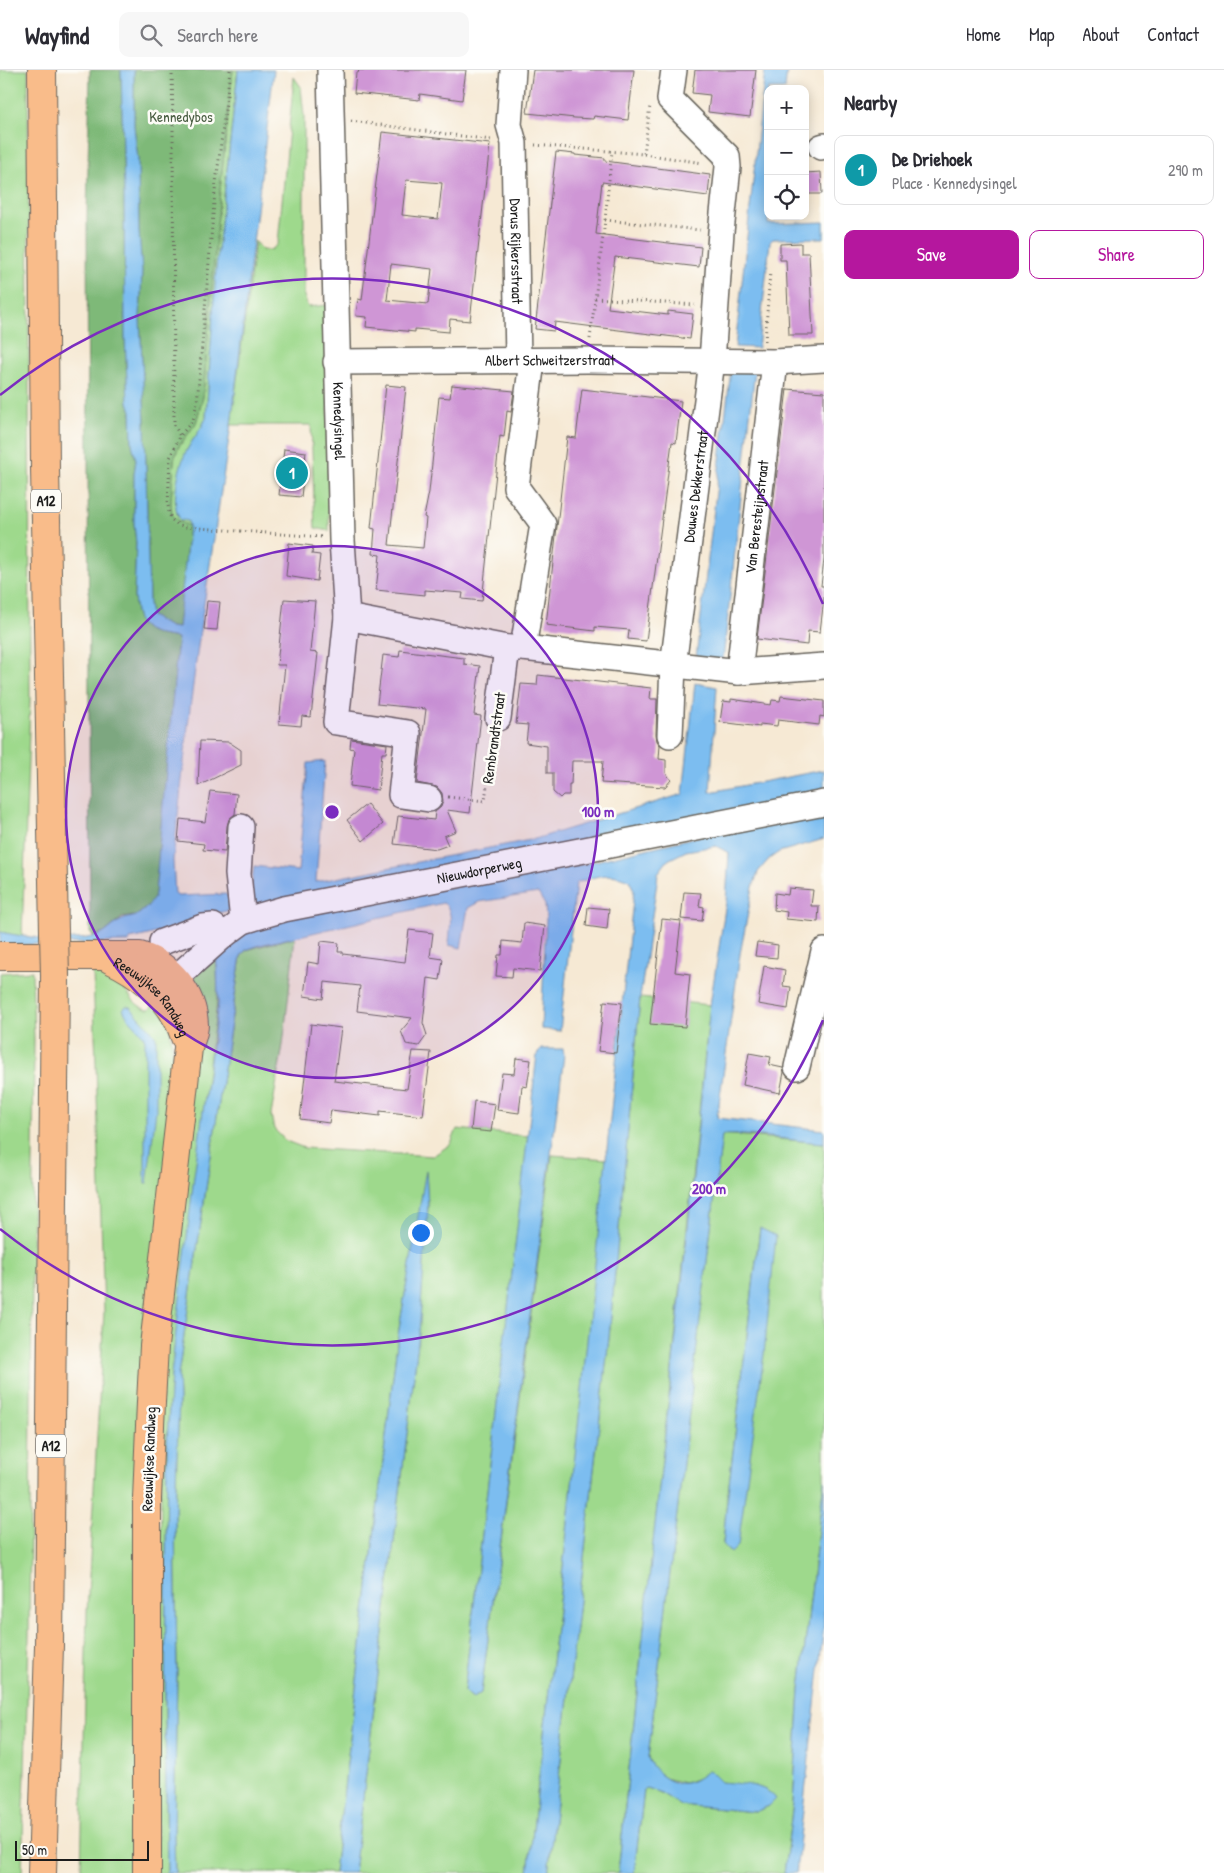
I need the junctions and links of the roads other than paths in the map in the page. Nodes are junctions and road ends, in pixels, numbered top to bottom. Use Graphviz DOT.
graph roads {
  1 [pos="42,70"];
  2 [pos="330,70"];
  3 [pos="513,70"];
  4 [pos="674,70"];
  5 [pos="824,359"];
  6 [pos="525,361"];
  7 [pos="712,361"];
  8 [pos="336,362"];
  9 [pos="769,362"];
  10 [pos="347,617"];
  11 [pos="515,648"];
  12 [pos="674,666"];
  13 [pos="824,666"];
  14 [pos="739,672"];
  15 [pos="498,718"];
  16 [pos="670,735"];
  17 [pos="429,799"];
  18 [pos="824,803"];
  19 [pos="241,827"];
  20 [pos="237,916"];
  21 [pos="162,942"];
  22 [pos="824,951"];
  23 [pos="0,956"];
  24 [pos="167,986"];
  25 [pos="797,1067"];
  26 [pos="42,1873"];
  27 [pos="147,1873"];
  1 -- 26 [label="main road, A12, bridge"];
  2 -- 8 [label="street, Kennedysingel"];
  3 -- 6 [label="street, Dorus Rijkersstraat"];
  4 -- 7 [label="street, Douwes Dekkerstraat"];
  5 -- 9 [label="street, Albert Schweitzerstraat"];
  6 -- 7 [label="street, Albert Schweitzerstraat"];
  6 -- 8 [label="street, Albert Schweitzerstraat"];
  6 -- 11 [label="street, Dorus Rijkersstraat"];
  7 -- 9 [label="street, Albert Schweitzerstraat"];
  7 -- 12 [label="street, Douwes Dekkerstraat"];
  8 -- 10 [label="street, Kennedysingel"];
  9 -- 14 [label="street, Van Beresteijnstraat"];
  10 -- 11 [label="street"];
  10 -- 17 [label="street, Kennedysingel"];
  11 -- 12 [label="street"];
  11 -- 15 [label="street, Rembrandtstraat"];
  12 -- 14 [label="street"];
  12 -- 16 [label="street"];
  13 -- 14 [label="street"];
  18 -- 20 [label="street, Nieuwdorperweg"];
  19 -- 20 [label="street"];
  20 -- 21 [label="street"];
  20 -- 24 [label="street, Nieuwdorperweg"];
  22 -- 25 [label="street"];
  23 -- 24 [label="main road, Reeuwijkse Randweg"];
  24 -- 27 [label="main road, Reeuwijkse Randweg"];
}
